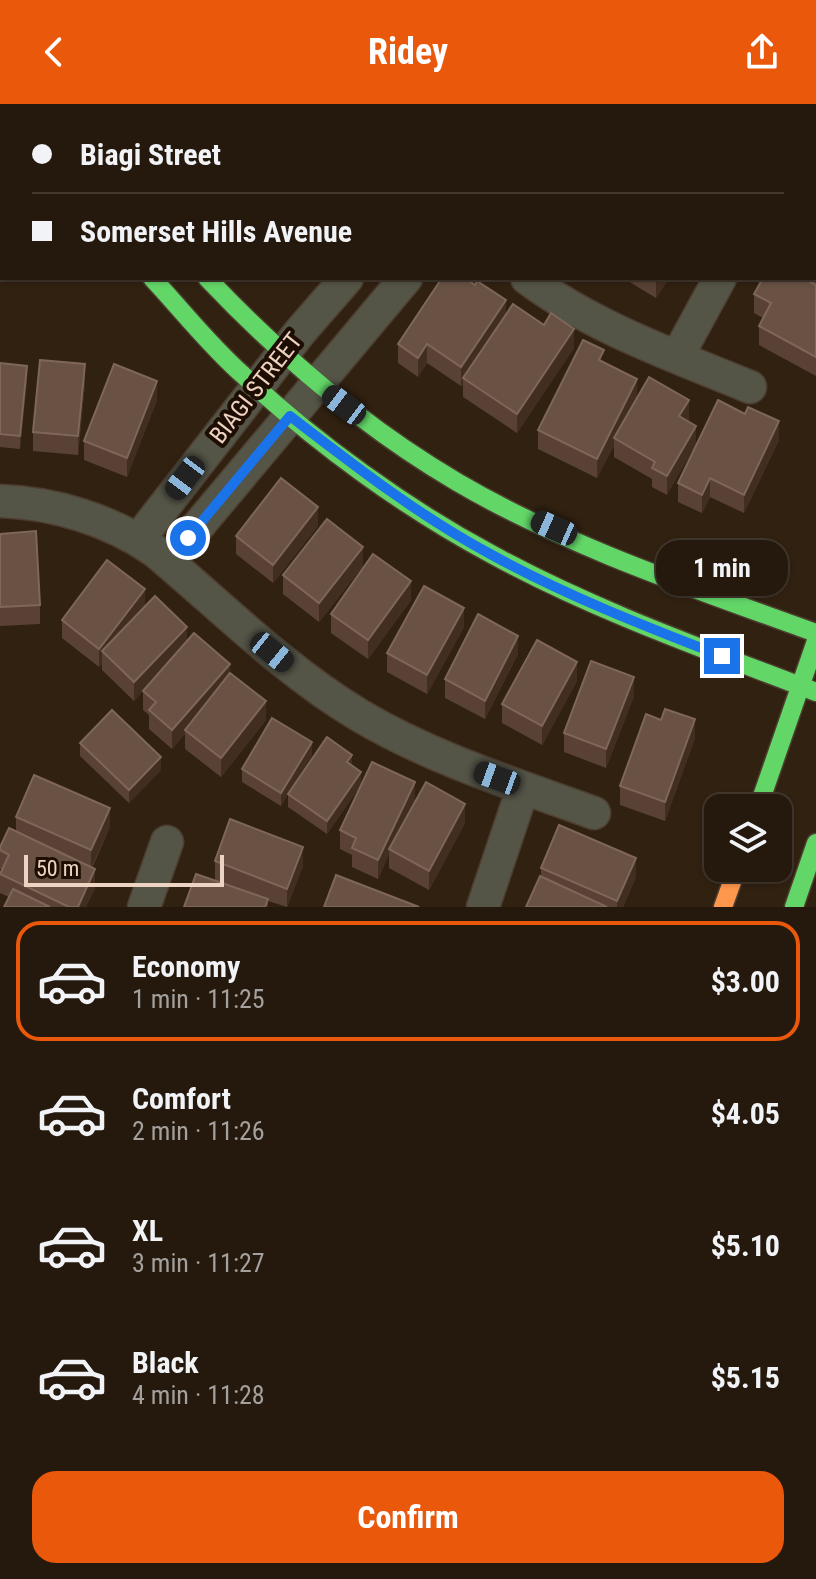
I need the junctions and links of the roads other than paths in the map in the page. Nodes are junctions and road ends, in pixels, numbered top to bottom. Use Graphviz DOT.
graph roads {
  1 [pos="154,280"];
  2 [pos="209,280"];
  3 [pos="345,280"];
  4 [pos="404,280"];
  5 [pos="530,280"];
  6 [pos="719,280"];
  7 [pos="282,355"];
  8 [pos="677,357"];
  9 [pos="316,384"];
  10 [pos="750,387"];
  11 [pos="256,388"];
  12 [pos="290,416"];
  13 [pos="0,501"];
  14 [pos="138,540"];
  15 [pos="168,562"];
  16 [pos="816,633"];
  17 [pos="816,641"];
  18 [pos="808,689"];
  19 [pos="523,788"];
  20 [pos="764,794"];
  21 [pos="594,813"];
  22 [pos="167,842"];
  23 [pos="816,843"];
  24 [pos="732,882"];
  25 [pos="144,907"];
  26 [pos="483,907"];
  27 [pos="723,907"];
  28 [pos="794,907"];
  1 -- 11 [label="main road"];
  2 -- 7 [label="main road"];
  3 -- 7 [label="street, BIAGI STREET"];
  4 -- 9 [label="street, BIAGI STREET"];
  5 -- 8 [label="street"];
  6 -- 8 [label="street"];
  7 -- 9 [label="main road"];
  7 -- 11 [label="street, BIAGI STREET"];
  8 -- 10 [label="street"];
  9 -- 12 [label="street, BIAGI STREET"];
  9 -- 16 [label="main road"];
  11 -- 12 [label="main road"];
  11 -- 14 [label="street, BIAGI STREET"];
  12 -- 15 [label="street, BIAGI STREET"];
  12 -- 18 [label="main road"];
  13 -- 14 [label="street"];
  14 -- 15 [label="street"];
  15 -- 19 [label="street"];
  17 -- 18 [label="main road"];
  18 -- 20 [label="main road"];
  19 -- 21 [label="street"];
  19 -- 26 [label="street"];
  22 -- 25 [label="street"];
  23 -- 28 [label="main road"];
  24 -- 27 [label="main road"];
}
